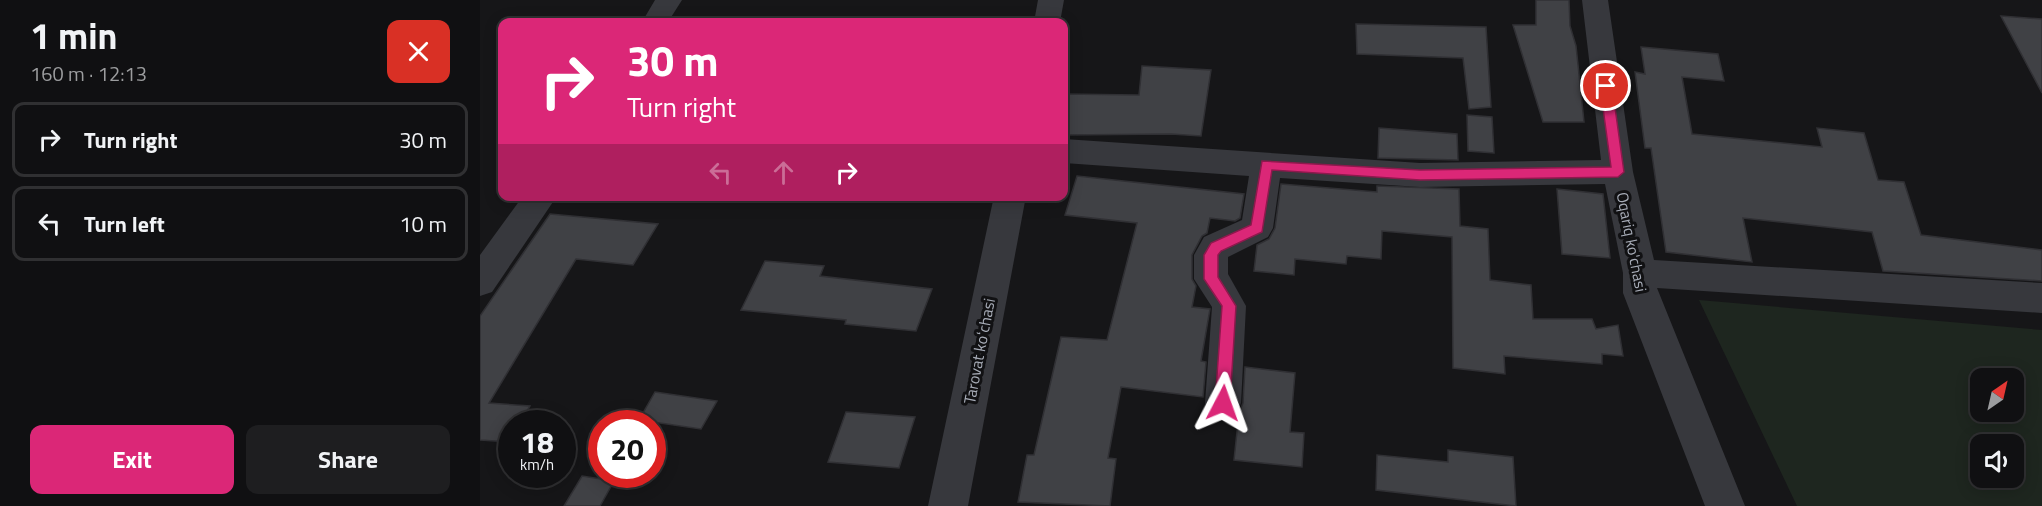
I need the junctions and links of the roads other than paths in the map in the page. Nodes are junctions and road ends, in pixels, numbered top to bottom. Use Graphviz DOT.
graph roads {
  1 [pos="669,0"];
  2 [pos="1051,0"];
  3 [pos="1595,0"];
  4 [pos="658,18"];
  5 [pos="1048,18"];
  6 [pos="1068,151"];
  7 [pos="1266,165"];
  8 [pos="1618,172"];
  9 [pos="537,201"];
  10 [pos="1009,201"];
  11 [pos="1640,273"];
  12 [pos="480,282"];
  13 [pos="2042,298"];
  14 [pos="1223,403"];
  15 [pos="948,506"];
  16 [pos="1725,506"];
  1 -- 4 [label="street"];
  2 -- 5 [label="street"];
  3 -- 8 [label="street, Oqariq ko'chasi"];
  6 -- 7 [label="street"];
  7 -- 8 [label="street"];
  7 -- 14 [label="street"];
  8 -- 11 [label="street, Oqariq ko'chasi"];
  9 -- 12 [label="street"];
  10 -- 15 [label="street, Tarovat koʻchasi"];
  11 -- 13 [label="street"];
  11 -- 16 [label="street, Oqariq ko'chasi"];
}
